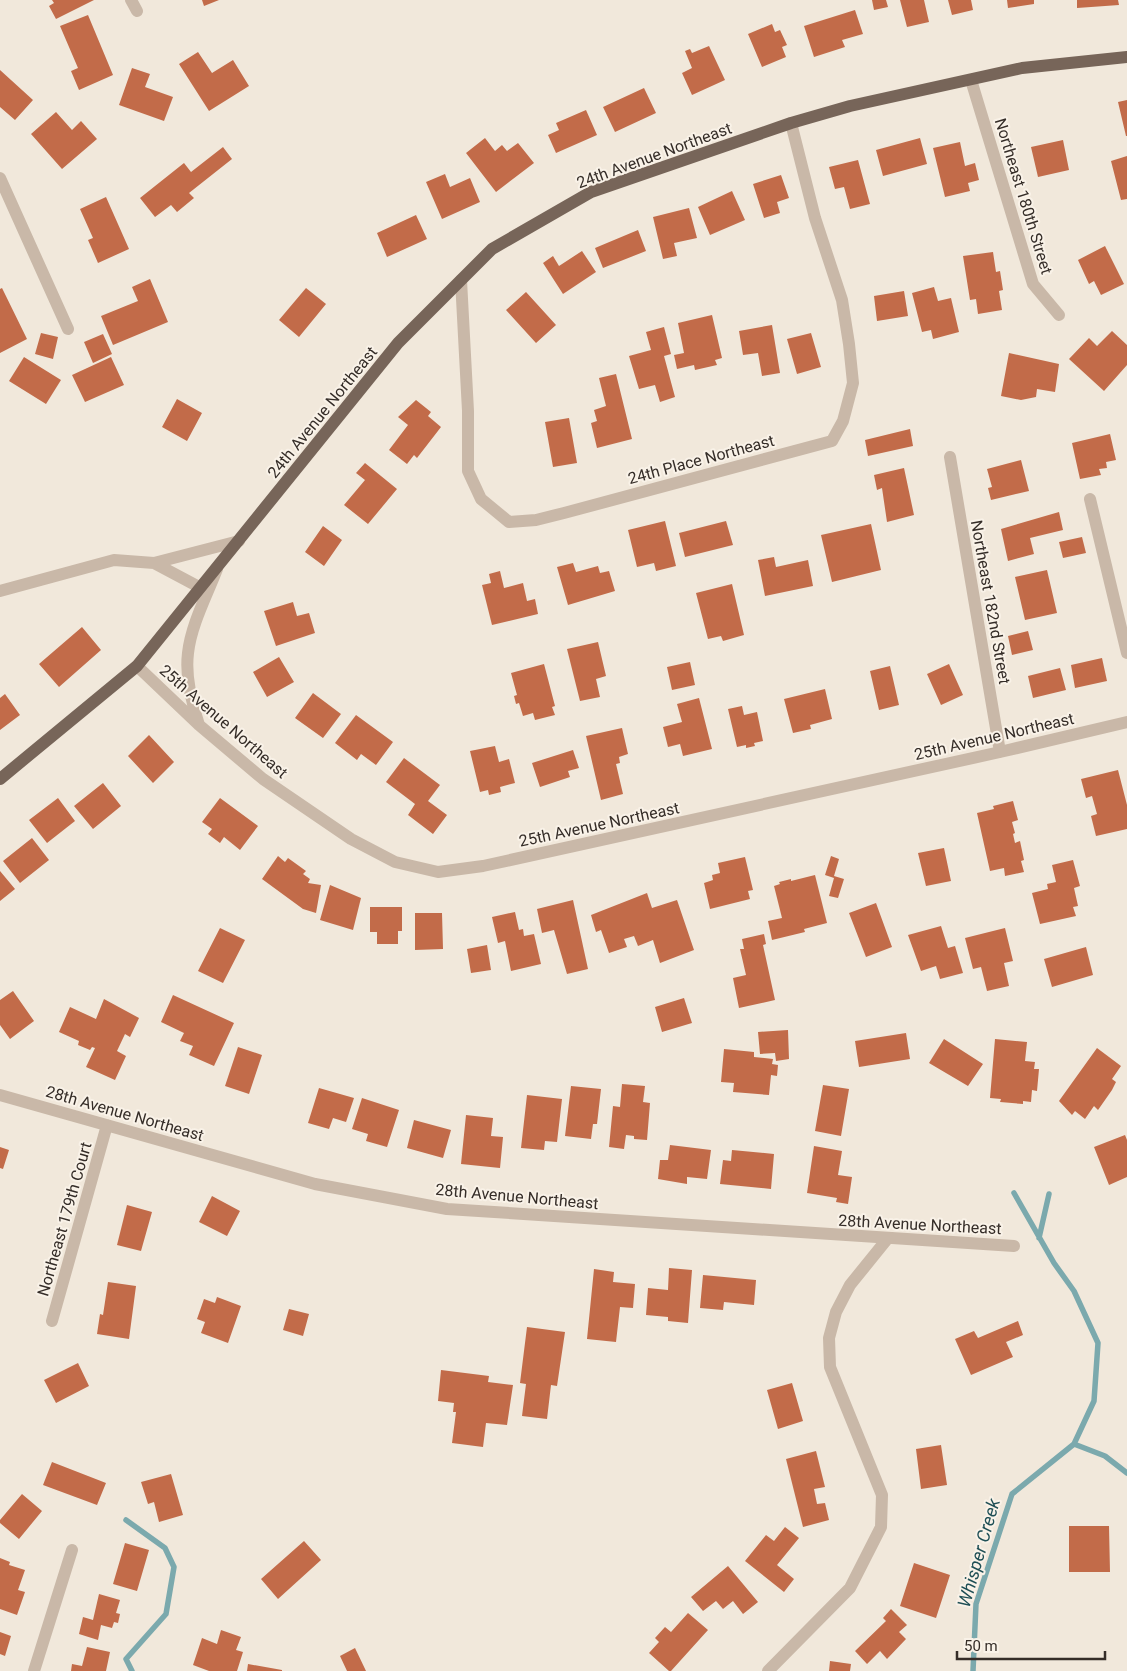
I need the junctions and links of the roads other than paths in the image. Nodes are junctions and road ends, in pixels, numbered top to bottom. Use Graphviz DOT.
graph roads {
  1 [pos="1127,57"];
  2 [pos="970,80"];
  3 [pos="791,124"];
  4 [pos="0,178"];
  5 [pos="461,280"];
  6 [pos="1059,315"];
  7 [pos="68,329"];
  8 [pos="950,457"];
  9 [pos="1090,499"];
  10 [pos="240,541"];
  11 [pos="154,563"];
  12 [pos="218,567"];
  13 [pos="201,588"];
  14 [pos="0,592"];
  15 [pos="1127,653"];
  16 [pos="137,666"];
  17 [pos="1127,722"];
  18 [pos="199,725"];
  19 [pos="1000,752"];
  20 [pos="0,779"];
  21 [pos="0,1095"];
  22 [pos="107,1126"];
  23 [pos="888,1238"];
  24 [pos="1014,1246"];
  25 [pos="52,1321"];
  26 [pos="72,1550"];
  27 [pos="34,1671"];
  28 [pos="768,1671"];
  1 -- 2 [label="main road, 24th Avenue Northeast"];
  2 -- 3 [label="main road, 24th Avenue Northeast"];
  2 -- 6 [label="street, Northeast 180th Street"];
  3 -- 5 [label="main road, 24th Avenue Northeast"];
  3 -- 5 [label="street, 24th Place Northeast"];
  4 -- 7 [label="street"];
  5 -- 10 [label="main road, 24th Avenue Northeast"];
  8 -- 19 [label="street, Northeast 182nd Street"];
  9 -- 15 [label="street"];
  10 -- 11 [label="street"];
  10 -- 12 [label="main road, 24th Avenue Northeast"];
  11 -- 13 [label="street"];
  11 -- 14 [label="street"];
  12 -- 13 [label="main road, 24th Avenue Northeast"];
  12 -- 18 [label="street"];
  13 -- 16 [label="main road, 24th Avenue Northeast"];
  16 -- 18 [label="street, 25th Avenue Northeast"];
  16 -- 20 [label="main road, 24th Avenue Northeast"];
  17 -- 19 [label="street, 25th Avenue Northeast"];
  18 -- 19 [label="street, 25th Avenue Northeast"];
  21 -- 22 [label="street, 28th Avenue Northeast"];
  22 -- 23 [label="street, 28th Avenue Northeast"];
  22 -- 25 [label="street, Northeast 179th Court"];
  23 -- 24 [label="street, 28th Avenue Northeast"];
  23 -- 28 [label="street"];
  26 -- 27 [label="street"];
}
